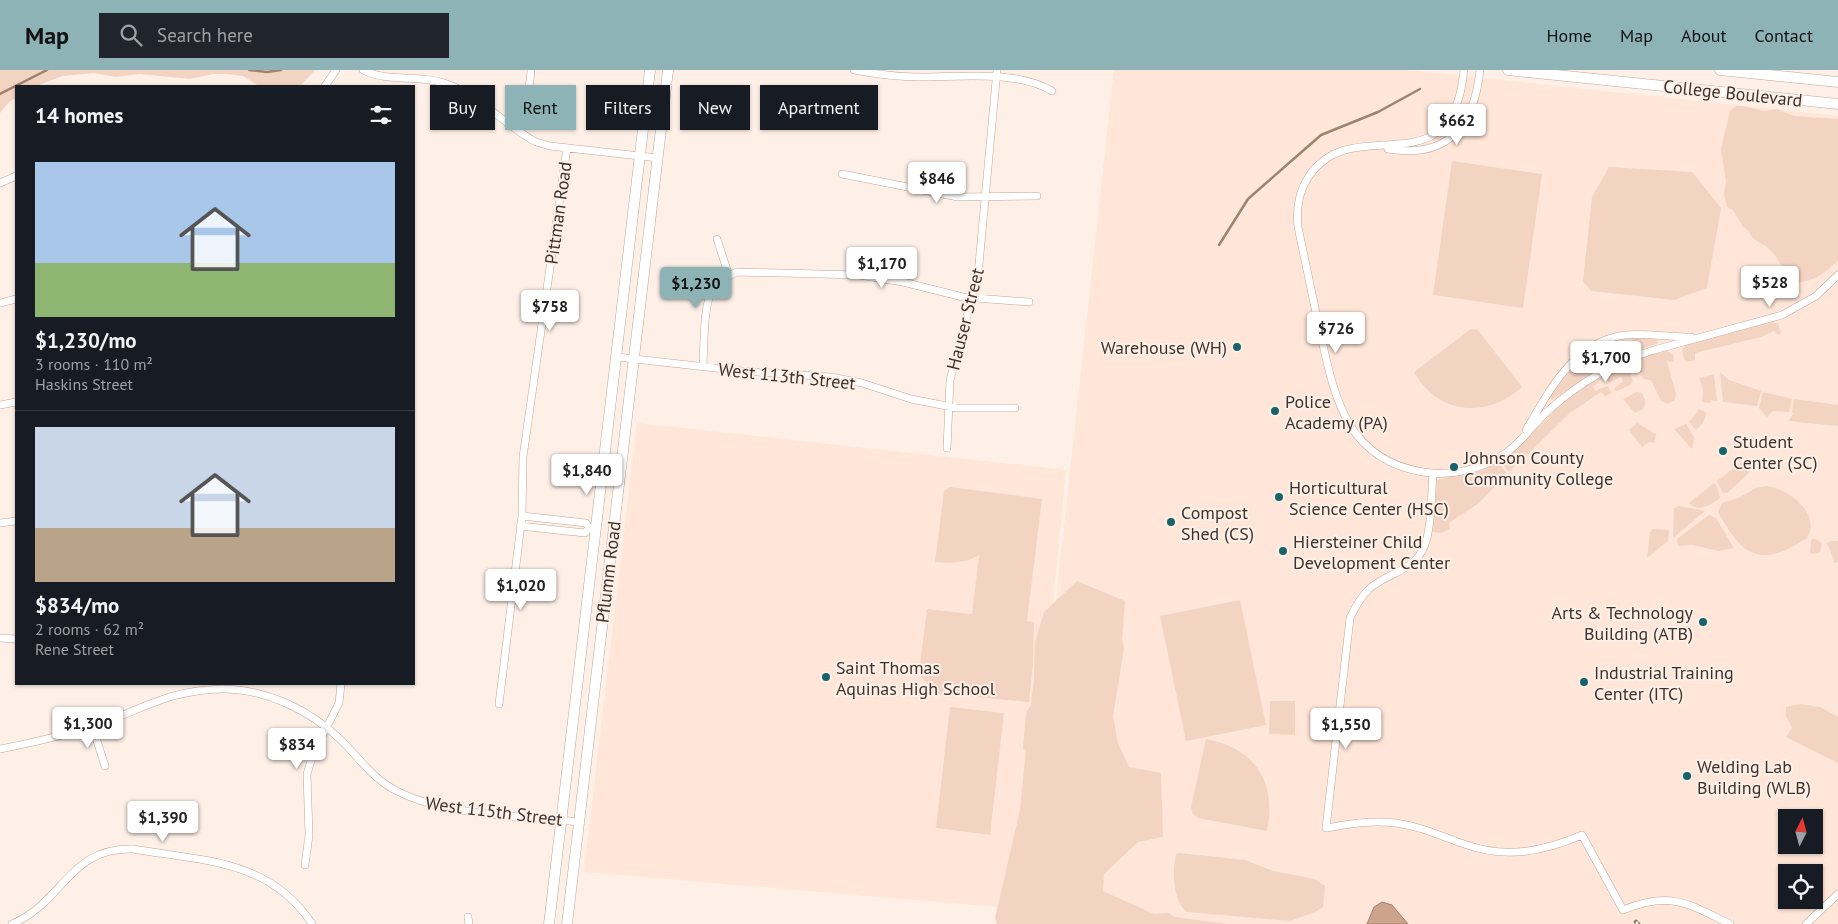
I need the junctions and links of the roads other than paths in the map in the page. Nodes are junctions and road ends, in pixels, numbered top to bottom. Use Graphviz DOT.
graph roads {
  1 [pos="336,70"];
  2 [pos="363,70"];
  3 [pos="531,70"];
  4 [pos="650,70"];
  5 [pos="668,70"];
  6 [pos="854,70"];
  7 [pos="1464,70"];
  8 [pos="1480,70"];
  9 [pos="1508,70"];
  10 [pos="1720,70"];
  11 [pos="996,73"];
  12 [pos="1838,82"];
  13 [pos="326,85"];
  14 [pos="530,85"];
  15 [pos="1052,91"];
  16 [pos="1838,104"];
  17 [pos="505,121"];
  18 [pos="517,130"];
  19 [pos="1378,147"];
  20 [pos="567,148"];
  21 [pos="640,156"];
  22 [pos="658,158"];
  23 [pos="842,174"];
  24 [pos="15,176"];
  25 [pos="0,183"];
  26 [pos="1037,196"];
  27 [pos="985,198"];
  28 [pos="717,239"];
  29 [pos="1838,275"];
  30 [pos="729,276"];
  31 [pos="973,298"];
  32 [pos="15,299"];
  33 [pos="1029,302"];
  34 [pos="0,303"];
  35 [pos="1701,337"];
  36 [pos="617,357"];
  37 [pos="634,359"];
  38 [pos="703,366"];
  39 [pos="15,402"];
  40 [pos="0,404"];
  41 [pos="948,406"];
  42 [pos="1015,408"];
  43 [pos="1518,442"];
  44 [pos="946,448"];
  45 [pos="1433,474"];
  46 [pos="522,516"];
  47 [pos="15,522"];
  48 [pos="0,523"];
  49 [pos="520,526"];
  50 [pos="0,638"];
  51 [pos="15,638"];
  52 [pos="341,685"];
  53 [pos="499,704"];
  54 [pos="92,725"];
  55 [pos="325,728"];
  56 [pos="0,749"];
  57 [pos="105,766"];
  58 [pos="562,820"];
  59 [pos="579,822"];
  60 [pos="304,865"];
  61 [pos="1838,894"];
  62 [pos="12,924"];
  63 [pos="312,924"];
  64 [pos="549,924"];
  65 [pos="566,924"];
  66 [pos="1730,924"];
  67 [pos="1806,924"];
  1 -- 13 [label="street"];
  2 -- 17 [label="street"];
  3 -- 14 [label="street"];
  4 -- 21 [label="main road, Pflumm Road"];
  5 -- 22 [label="main road, Pflumm Road"];
  6 -- 11 [label="street"];
  7 -- 19 [label="street"];
  8 -- 19 [label="street"];
  9 -- 16 [label="main road, College Boulevard"];
  10 -- 12 [label="main road, College Boulevard"];
  11 -- 15 [label="street"];
  11 -- 27 [label="street, Hauser Street"];
  18 -- 20 [label="street"];
  19 -- 45 [label="street"];
  20 -- 21 [label="street"];
  20 -- 46 [label="street, Pittman Road"];
  21 -- 22 [label="street"];
  21 -- 36 [label="main road, Pflumm Road"];
  22 -- 37 [label="main road, Pflumm Road"];
  23 -- 27 [label="street"];
  24 -- 25 [label="street"];
  26 -- 27 [label="street"];
  27 -- 31 [label="street, Hauser Street"];
  28 -- 30 [label="street"];
  29 -- 35 [label="street"];
  30 -- 31 [label="street"];
  30 -- 38 [label="street"];
  31 -- 33 [label="street"];
  31 -- 41 [label="street, Hauser Street"];
  32 -- 34 [label="street"];
  35 -- 43 [label="street"];
  35 -- 43 [label="street"];
  36 -- 37 [label="street, West 113th Street"];
  36 -- 58 [label="main road, Pflumm Road"];
  37 -- 38 [label="street, West 113th Street"];
  37 -- 59 [label="main road, Pflumm Road"];
  38 -- 41 [label="street, West 113th Street"];
  39 -- 40 [label="street"];
  41 -- 42 [label="street, West 113th Street"];
  41 -- 44 [label="street, Hauser Street"];
  43 -- 45 [label="street"];
  45 -- 66 [label="street"];
  46 -- 49 [label="street"];
  46 -- 49 [label="street"];
  47 -- 48 [label="street"];
  49 -- 53 [label="street"];
  50 -- 51 [label="street"];
  52 -- 55 [label="street"];
  54 -- 55 [label="street, West 115th Street"];
  54 -- 56 [label="street, West 115th Street"];
  54 -- 57 [label="street"];
  55 -- 58 [label="street, West 115th Street"];
  55 -- 60 [label="street"];
  58 -- 59 [label="street, West 115th Street"];
  58 -- 64 [label="main road, Pflumm Road"];
  59 -- 65 [label="main road, Pflumm Road"];
  61 -- 67 [label="street"];
  62 -- 63 [label="street"];
}
